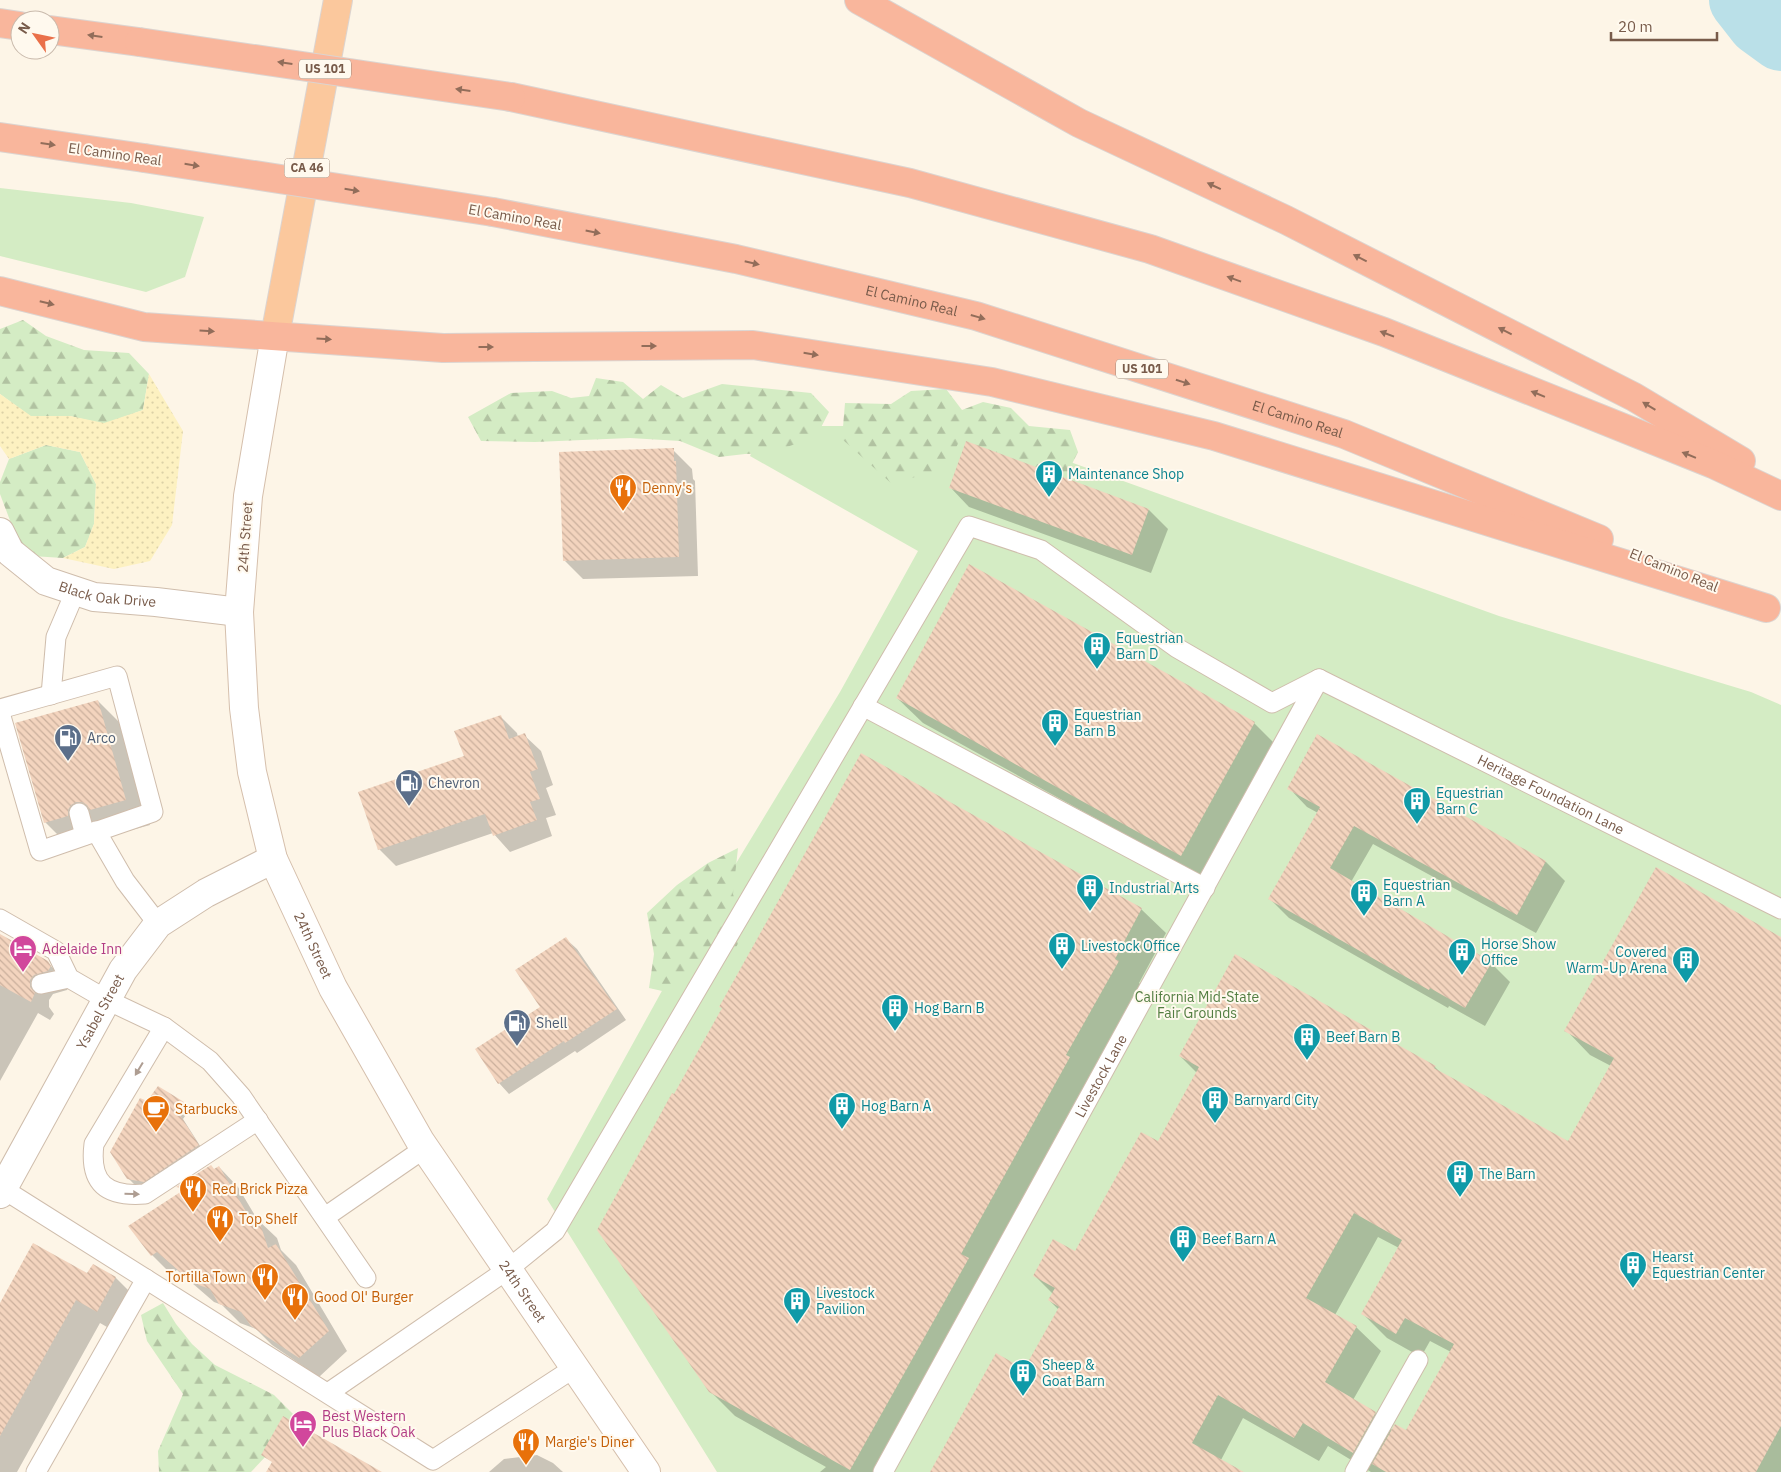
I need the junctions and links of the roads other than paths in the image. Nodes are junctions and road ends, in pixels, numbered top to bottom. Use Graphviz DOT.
graph roads {
  1 [pos="338,0"];
  2 [pos="858,0"];
  3 [pos="60,31"];
  4 [pos="0,137"];
  5 [pos="0,291"];
  6 [pos="276,336"];
  7 [pos="1781,485"];
  8 [pos="1781,496"];
  9 [pos="0,532"];
  10 [pos="76,590"];
  11 [pos="240,612"];
  12 [pos="1774,612"];
  13 [pos="1319,679"];
  14 [pos="50,701"];
  15 [pos="863,706"];
  16 [pos="0,709"];
  17 [pos="0,713"];
  18 [pos="79,813"];
  19 [pos="91,833"];
  20 [pos="273,859"];
  21 [pos="1205,888"];
  22 [pos="1781,909"];
  23 [pos="0,920"];
  24 [pos="158,924"];
  25 [pos="69,978"];
  26 [pos="41,984"];
  27 [pos="107,1000"];
  28 [pos="164,1027"];
  29 [pos="258,1120"];
  30 [pos="425,1148"];
  31 [pos="2,1192"];
  32 [pos="325,1217"];
  33 [pos="507,1270"];
  34 [pos="366,1278"];
  35 [pos="146,1279"];
  36 [pos="1418,1360"];
  37 [pos="574,1368"];
  38 [pos="328,1393"];
  39 [pos="434,1466"];
  40 [pos="36,1472"];
  41 [pos="646,1472"];
  42 [pos="883,1472"];
  43 [pos="1355,1472"];
  1 -- 6 [label="highway, CA 46"];
  7 -- 2 [label="highway, one-way"];
  8 -- 3 [label="highway, US 101, one-way, bridge"];
  4 -- 12 [label="highway, El Camino Real / US 101, one-way, bridge"];
  5 -- 6 [label="highway, one-way"];
  6 -- 11 [label="main road, 24th Street"];
  6 -- 12 [label="highway, one-way"];
  9 -- 10 [label="main road, Black Oak Drive"];
  10 -- 11 [label="main road, Black Oak Drive"];
  10 -- 14 [label="lane"];
  11 -- 20 [label="main road, 24th Street"];
  13 -- 15 [label="lane"];
  13 -- 21 [label="lane, Livestock Lane"];
  13 -- 22 [label="lane, Heritage Foundation Lane"];
  14 -- 16 [label="lane"];
  14 -- 19 [label="lane"];
  15 -- 21 [label="lane"];
  15 -- 33 [label="lane"];
  17 -- 19 [label="lane"];
  18 -- 19 [label="lane"];
  19 -- 24 [label="lane"];
  20 -- 24 [label="main road, Ysabel Street"];
  20 -- 30 [label="main road, 24th Street"];
  21 -- 42 [label="lane, Livestock Lane"];
  23 -- 25 [label="lane"];
  24 -- 27 [label="main road, Ysabel Street"];
  25 -- 26 [label="lane"];
  25 -- 27 [label="lane"];
  27 -- 28 [label="lane"];
  27 -- 31 [label="main road, Ysabel Street"];
  28 -- 29 [label="lane"];
  28 -- 29 [label="lane, one-way"];
  29 -- 32 [label="lane"];
  30 -- 32 [label="lane"];
  30 -- 33 [label="main road, 24th Street"];
  31 -- 35 [label="lane"];
  32 -- 34 [label="lane"];
  33 -- 37 [label="main road, 24th Street"];
  33 -- 38 [label="lane"];
  35 -- 38 [label="lane"];
  35 -- 40 [label="lane"];
  36 -- 43 [label="lane"];
  37 -- 39 [label="lane"];
  37 -- 41 [label="main road, 24th Street"];
  38 -- 39 [label="lane"];
}
